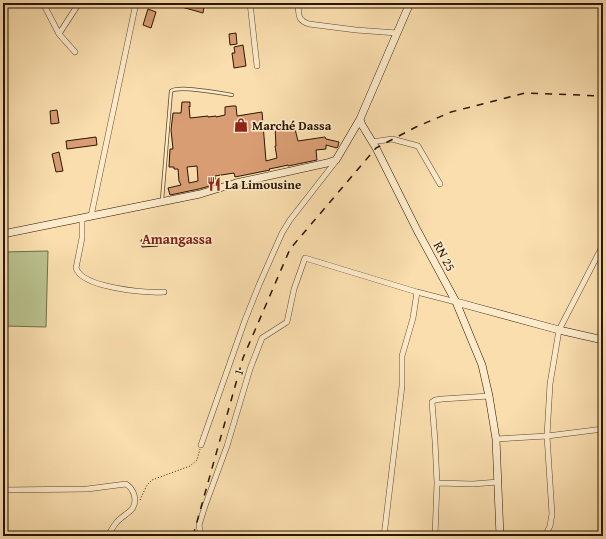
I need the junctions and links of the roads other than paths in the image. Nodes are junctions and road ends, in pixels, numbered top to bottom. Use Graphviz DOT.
graph roads {
  1 [pos="43,3"];
  2 [pos="79,3"];
  3 [pos="136,3"];
  4 [pos="250,3"];
  5 [pos="298,3"];
  6 [pos="410,3"];
  7 [pos="397,33"];
  8 [pos="59,34"];
  9 [pos="75,52"];
  10 [pos="257,66"];
  11 [pos="232,95"];
  12 [pos="360,119"];
  13 [pos="372,142"];
  14 [pos="336,160"];
  15 [pos="440,184"];
  16 [pos="162,201"];
  17 [pos="91,216"];
  18 [pos="82,218"];
  19 [pos="3,234"];
  20 [pos="603,245"];
  21 [pos="164,292"];
  22 [pos="417,292"];
  23 [pos="456,302"];
  24 [pos="559,330"];
  25 [pos="603,340"];
  26 [pos="489,396"];
  27 [pos="603,429"];
  28 [pos="547,436"];
  29 [pos="496,439"];
  30 [pos="201,445"];
  31 [pos="498,482"];
  32 [pos="437,483"];
  33 [pos="3,490"];
  34 [pos="108,536"];
  35 [pos="201,536"];
  36 [pos="384,536"];
  37 [pos="435,536"];
  38 [pos="500,536"];
  39 [pos="546,536"];
  1 -- 8 [label="street"];
  2 -- 8 [label="street"];
  3 -- 17 [label="street"];
  4 -- 10 [label="street"];
  5 -- 7 [label="street"];
  6 -- 7 [label="main road"];
  7 -- 12 [label="main road"];
  8 -- 9 [label="street"];
  11 -- 16 [label="lane"];
  12 -- 13 [label="main road, RN 25 / RN 25"];
  12 -- 14 [label="main road"];
  13 -- 15 [label="street"];
  13 -- 23 [label="main road, RN 25 / RN 25"];
  14 -- 16 [label="main road"];
  14 -- 30 [label="street"];
  16 -- 17 [label="main road"];
  17 -- 18 [label="main road"];
  18 -- 19 [label="main road"];
  18 -- 21 [label="street"];
  20 -- 24 [label="street"];
  22 -- 23 [label="street"];
  22 -- 35 [label="street, 1"];
  22 -- 36 [label="street"];
  23 -- 24 [label="main road"];
  23 -- 26 [label="main road, RN 25 / RN 25"];
  24 -- 25 [label="main road"];
  24 -- 28 [label="street"];
  26 -- 29 [label="main road, RN 25 / RN 25"];
  26 -- 32 [label="street"];
  27 -- 28 [label="street"];
  28 -- 29 [label="street"];
  28 -- 39 [label="street"];
  29 -- 31 [label="main road, RN 25 / RN 25"];
  31 -- 32 [label="street"];
  31 -- 38 [label="main road, RN 25 / RN 25"];
  32 -- 37 [label="street"];
  33 -- 34 [label="street"];
}
